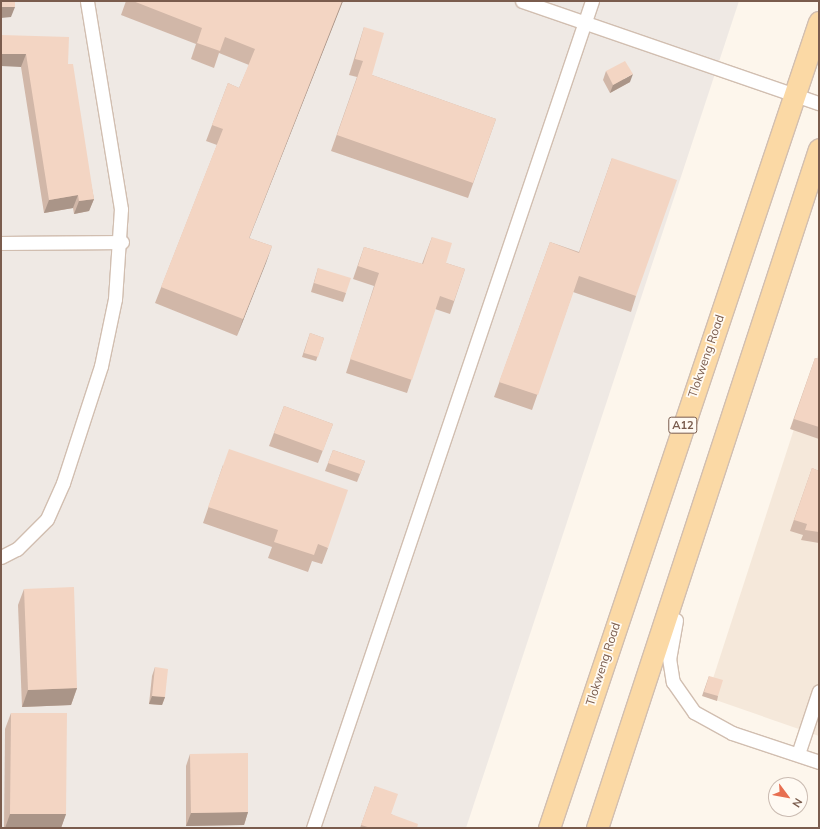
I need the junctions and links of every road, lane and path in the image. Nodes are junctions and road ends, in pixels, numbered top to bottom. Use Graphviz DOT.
graph roads {
  1 [pos="87,1"];
  2 [pos="522,1"];
  3 [pos="592,1"];
  4 [pos="584,22"];
  5 [pos="819,22"];
  6 [pos="793,94"];
  7 [pos="819,103"];
  8 [pos="819,149"];
  9 [pos="122,242"];
  10 [pos="1,243"];
  11 [pos="727,435"];
  12 [pos="1,558"];
  13 [pos="819,691"];
  14 [pos="798,754"];
  15 [pos="819,762"];
  16 [pos="313,828"];
  17 [pos="549,828"];
  18 [pos="597,828"];
  1 -- 9 [label="street"];
  2 -- 4 [label="street"];
  3 -- 4 [label="street"];
  4 -- 6 [label="street"];
  4 -- 16 [label="street"];
  5 -- 6 [label="main road, Tlokweng Road / A12"];
  6 -- 7 [label="street"];
  6 -- 17 [label="main road, Tlokweng Road / A12"];
  8 -- 11 [label="main road"];
  9 -- 10 [label="street"];
  9 -- 12 [label="street"];
  11 -- 14 [label="street"];
  11 -- 18 [label="main road"];
  13 -- 14 [label="street"];
  14 -- 15 [label="street"];
}
